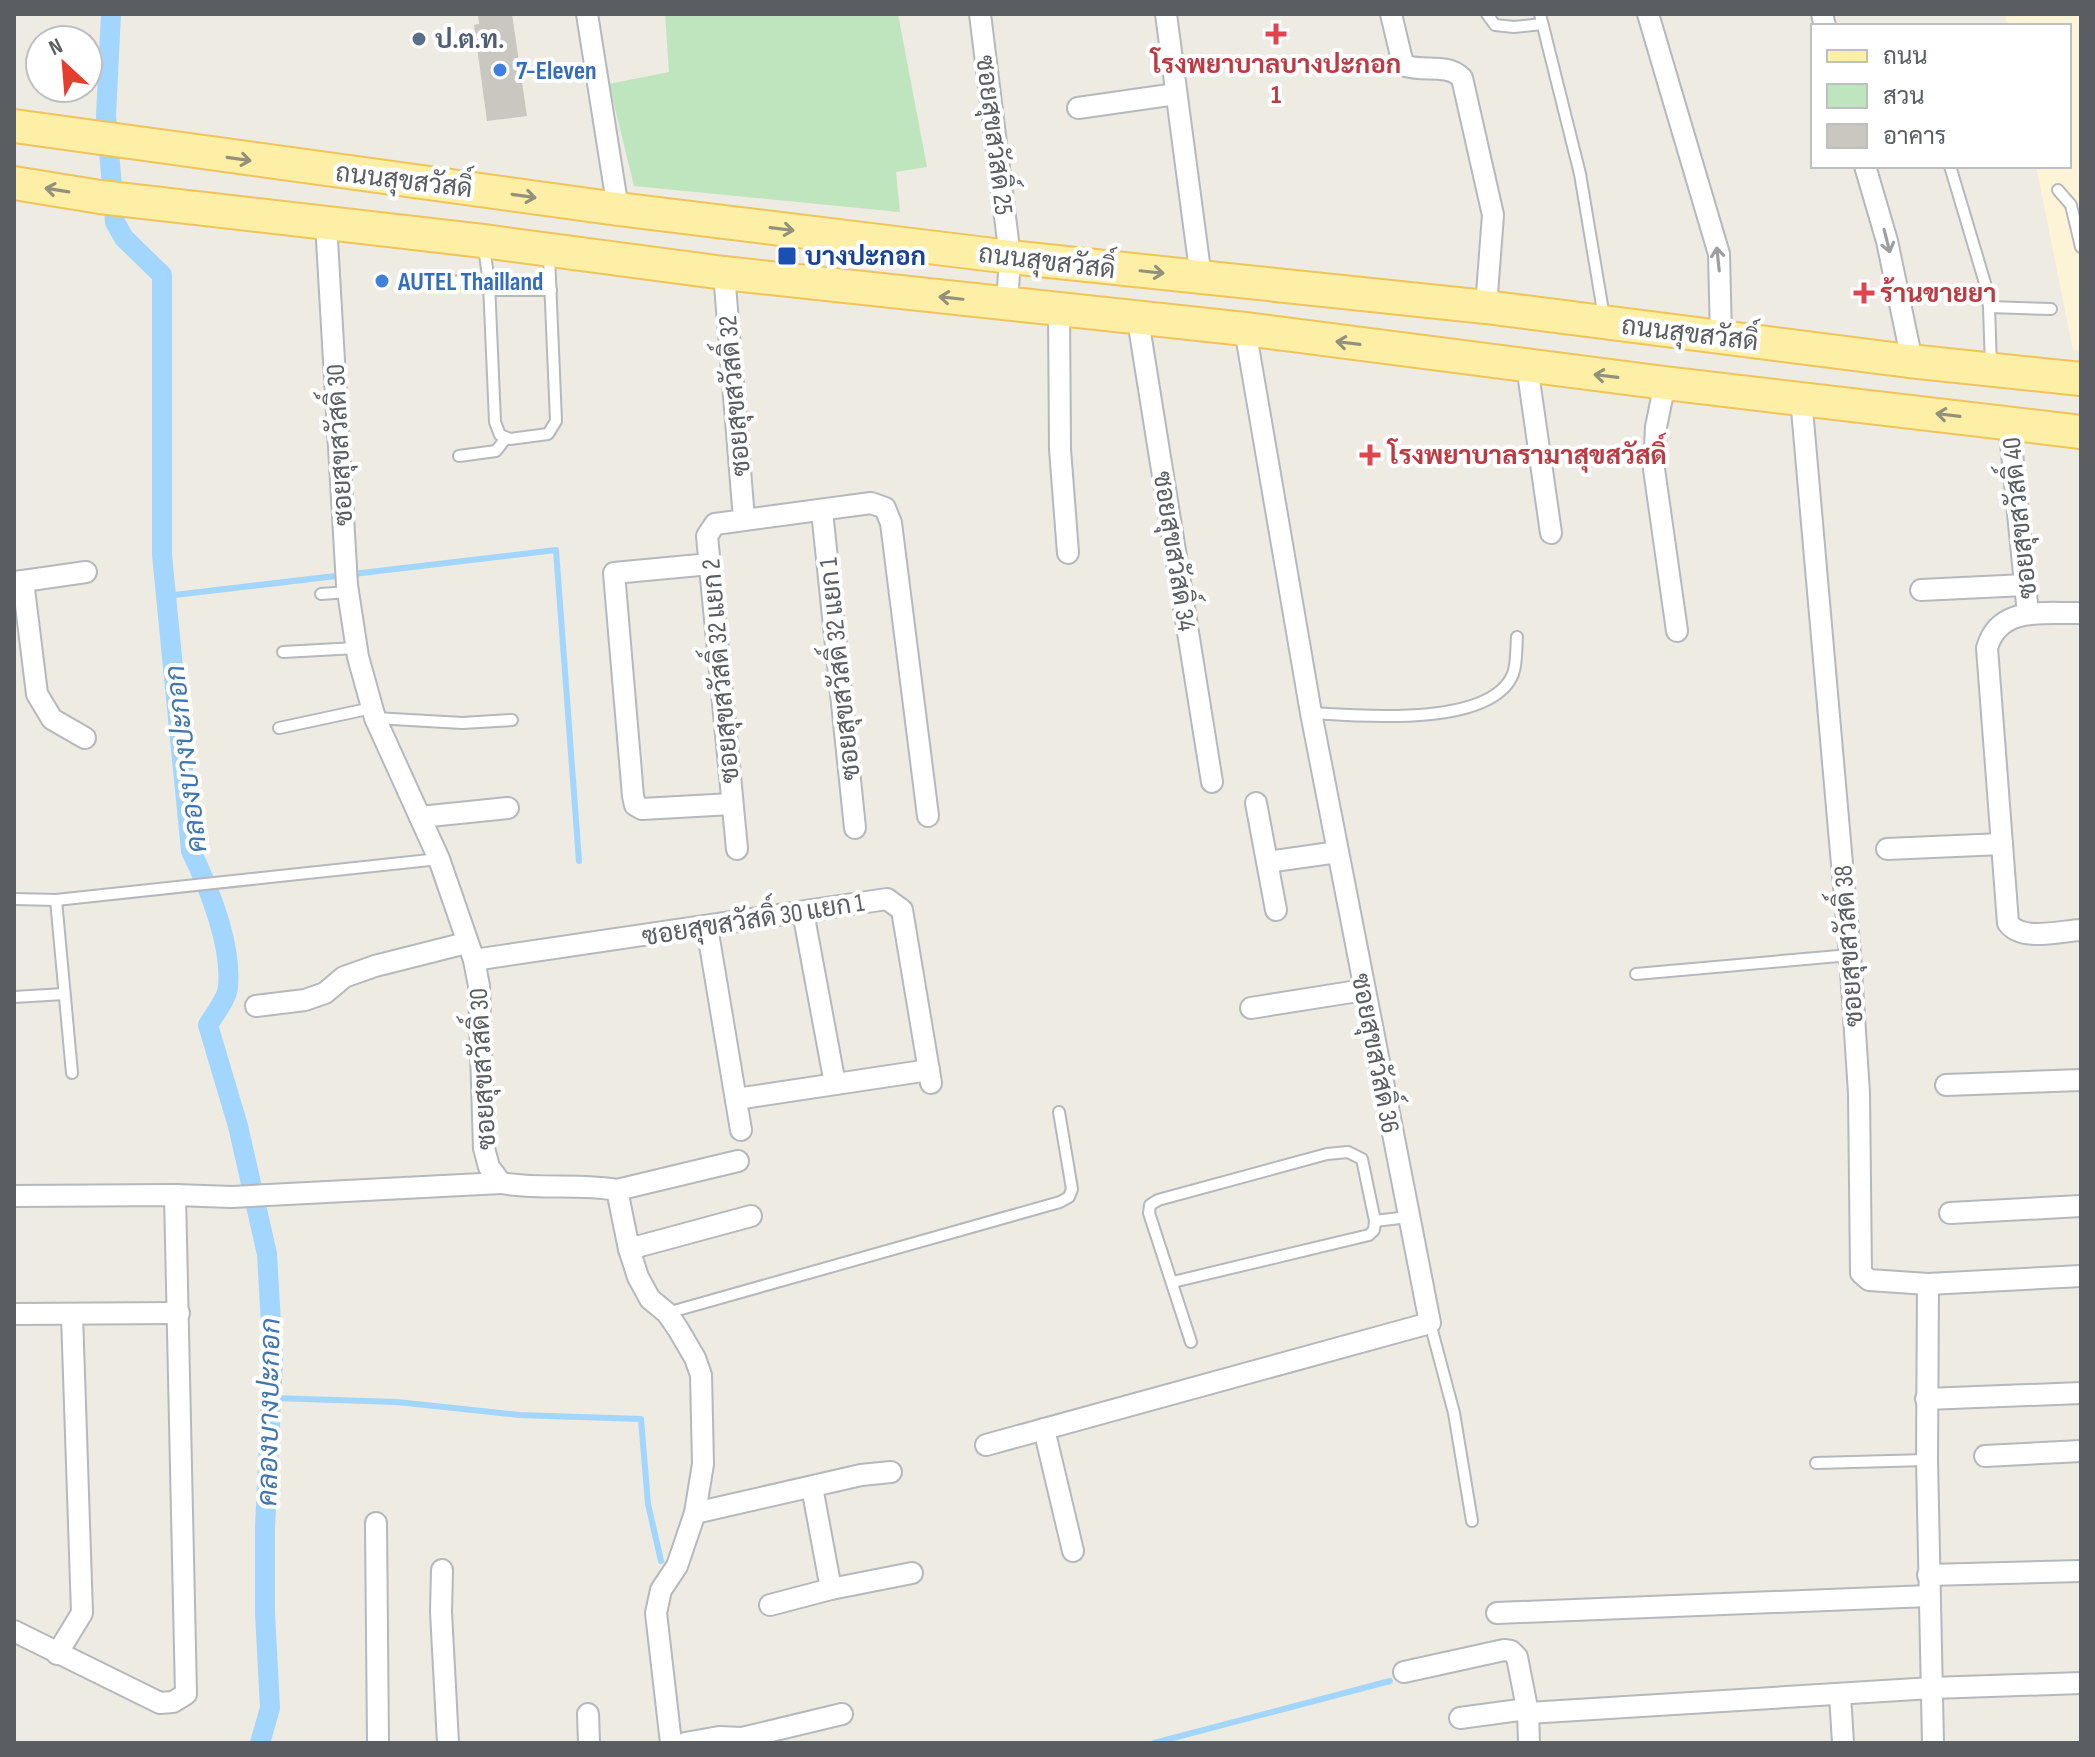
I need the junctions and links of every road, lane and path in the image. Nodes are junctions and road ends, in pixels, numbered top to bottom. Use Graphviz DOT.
graph roads {
  1 [pos="587,14"];
  2 [pos="980,14"];
  3 [pos="1166,14"];
  4 [pos="1391,14"];
  5 [pos="1487,14"];
  6 [pos="1648,14"];
  7 [pos="1541,19"];
  8 [pos="1176,94"];
  9 [pos="1078,108"];
  10 [pos="14,126"];
  11 [pos="1866,168"];
  12 [pos="1951,168"];
  13 [pos="14,183"];
  14 [pos="2058,190"];
  15 [pos="618,209"];
  16 [pos="326,223"];
  17 [pos="483,241"];
  18 [pos="2081,247"];
  19 [pos="549,251"];
  20 [pos="1010,257"];
  21 [pos="724,273"];
  22 [pos="1201,278"];
  23 [pos="446,281"];
  24 [pos="489,286"];
  25 [pos="551,290"];
  26 [pos="1007,304"];
  27 [pos="1486,307"];
  28 [pos="1989,307"];
  29 [pos="2051,309"];
  30 [pos="1059,310"];
  31 [pos="1138,320"];
  32 [pos="1604,322"];
  33 [pos="1245,329"];
  34 [pos="1721,337"];
  35 [pos="1912,361"];
  36 [pos="1527,366"];
  37 [pos="1991,369"];
  38 [pos="2081,379"];
  39 [pos="1665,383"];
  40 [pos="1801,398"];
  41 [pos="2009,423"];
  42 [pos="2081,432"];
  43 [pos="506,438"];
  44 [pos="459,456"];
  45 [pos="822,511"];
  46 [pos="744,519"];
  47 [pos="1551,533"];
  48 [pos="1068,553"];
  49 [pos="710,564"];
  50 [pos="86,572"];
  51 [pos="18,582"];
  52 [pos="347,582"];
  53 [pos="2025,585"];
  54 [pos="1921,590"];
  55 [pos="321,594"];
  56 [pos="2081,613"];
  57 [pos="2028,614"];
  58 [pos="1677,631"];
  59 [pos="1517,637"];
  60 [pos="356,648"];
  61 [pos="283,652"];
  62 [pos="374,713"];
  63 [pos="1311,713"];
  64 [pos="512,720"];
  65 [pos="279,728"];
  66 [pos="85,738"];
  67 [pos="1212,782"];
  68 [pos="1256,803"];
  69 [pos="732,804"];
  70 [pos="508,808"];
  71 [pos="928,816"];
  72 [pos="420,817"];
  73 [pos="855,828"];
  74 [pos="2002,844"];
  75 [pos="737,849"];
  76 [pos="1887,849"];
  77 [pos="1338,852"];
  78 [pos="439,859"];
  79 [pos="1268,862"];
  80 [pos="14,899"];
  81 [pos="56,900"];
  82 [pos="1276,910"];
  83 [pos="803,912"];
  84 [pos="707,927"];
  85 [pos="2081,930"];
  86 [pos="470,952"];
  87 [pos="1850,955"];
  88 [pos="1636,974"];
  89 [pos="1364,990"];
  90 [pos="64,994"];
  91 [pos="14,997"];
  92 [pos="256,1006"];
  93 [pos="1251,1008"];
  94 [pos="72,1073"];
  95 [pos="2081,1080"];
  96 [pos="835,1084"];
  97 [pos="1946,1085"];
  98 [pos="736,1099"];
  99 [pos="1059,1112"];
  100 [pos="741,1130"];
  101 [pos="738,1161"];
  102 [pos="501,1183"];
  103 [pos="617,1190"];
  104 [pos="175,1195"];
  105 [pos="14,1196"];
  106 [pos="2081,1206"];
  107 [pos="1950,1213"];
  108 [pos="751,1216"];
  109 [pos="1408,1217"];
  110 [pos="1375,1221"];
  111 [pos="629,1249"];
  112 [pos="2081,1276"];
  113 [pos="1173,1282"];
  114 [pos="1928,1284"];
  115 [pos="179,1313"];
  116 [pos="667,1313"];
  117 [pos="14,1314"];
  118 [pos="72,1315"];
  119 [pos="1430,1323"];
  120 [pos="1191,1342"];
  121 [pos="2081,1393"];
  122 [pos="1926,1399"];
  123 [pos="1044,1429"];
  124 [pos="986,1445"];
  125 [pos="2081,1451"];
  126 [pos="1985,1456"];
  127 [pos="1927,1460"];
  128 [pos="1816,1463"];
  129 [pos="891,1472"];
  130 [pos="812,1487"];
  131 [pos="695,1513"];
  132 [pos="1472,1521"];
  133 [pos="376,1523"];
  134 [pos="1073,1551"];
  135 [pos="442,1570"];
  136 [pos="2081,1571"];
  137 [pos="912,1573"];
  138 [pos="1928,1575"];
  139 [pos="831,1589"];
  140 [pos="1929,1596"];
  141 [pos="770,1605"];
  142 [pos="1497,1613"];
  143 [pos="14,1631"];
  144 [pos="57,1654"];
  145 [pos="1404,1672"];
  146 [pos="2081,1683"];
  147 [pos="1932,1688"];
  148 [pos="1840,1695"];
  149 [pos="1527,1711"];
  150 [pos="588,1714"];
  151 [pos="842,1714"];
  152 [pos="1460,1718"];
  153 [pos="378,1743"];
  154 [pos="448,1743"];
  155 [pos="589,1743"];
  156 [pos="671,1743"];
  157 [pos="685,1743"];
  158 [pos="1529,1743"];
  159 [pos="1843,1743"];
  160 [pos="1933,1743"];
  1 -- 15 [label="street"];
  2 -- 20 [label="street, ซอยสุขสวัสดิ์ 25"];
  3 -- 8 [label="street"];
  4 -- 27 [label="street"];
  5 -- 7 [label="lane"];
  34 -- 6 [label="street, one-way"];
  7 -- 32 [label="lane"];
  8 -- 9 [label="street"];
  8 -- 22 [label="street"];
  10 -- 15 [label="main road, ถนนสุขสวัสดิ์, one-way"];
  11 -- 35 [label="street, one-way"];
  12 -- 28 [label="lane"];
  16 -- 13 [label="main road, ถนนสุขสวัสดิ์, one-way"];
  14 -- 18 [label="lane"];
  15 -- 20 [label="main road, ถนนสุขสวัสดิ์, one-way"];
  16 -- 17 [label="main road, ถนนสุขสวัสดิ์"];
  16 -- 52 [label="street, ซอยสุขสวัสดิ์ 30"];
  17 -- 19 [label="main road, ถนนสุขสวัสดิ์"];
  17 -- 24 [label="lane"];
  19 -- 21 [label="main road, ถนนสุขสวัสดิ์"];
  19 -- 25 [label="lane"];
  20 -- 22 [label="main road, ถนนสุขสวัสดิ์, one-way"];
  20 -- 26 [label="street, ซอยสุขสวัสดิ์ 25"];
  26 -- 21 [label="main road, ถนนสุขสวัสดิ์, one-way"];
  21 -- 46 [label="street, ซอยสุขสวัสดิ์ 32"];
  22 -- 27 [label="main road, ถนนสุขสวัสดิ์"];
  23 -- 24 [label="lane"];
  24 -- 25 [label="lane"];
  24 -- 43 [label="lane"];
  25 -- 43 [label="lane"];
  26 -- 30 [label="main road, ถนนสุขสวัสดิ์"];
  27 -- 32 [label="main road, ถนนสุขสวัสดิ์"];
  28 -- 29 [label="lane"];
  28 -- 37 [label="lane"];
  30 -- 31 [label="main road, ถนนสุขสวัสดิ์"];
  30 -- 48 [label="street"];
  31 -- 33 [label="main road, ถนนสุขสวัสดิ์"];
  31 -- 67 [label="street, ซอยสุขสวัสดิ์ 34"];
  32 -- 34 [label="main road, ถนนสุขสวัสดิ์"];
  36 -- 33 [label="main road, ถนนสุขสวัสดิ์, one-way"];
  33 -- 63 [label="street, ซอยสุขสวัสดิ์ 36"];
  34 -- 35 [label="main road, ถนนสุขสวัสดิ์"];
  35 -- 37 [label="main road, ถนนสุขสวัสดิ์"];
  39 -- 36 [label="main road, ถนนสุขสวัสดิ์, one-way"];
  36 -- 47 [label="street"];
  37 -- 38 [label="main road, ถนนสุขสวัสดิ์"];
  39 -- 40 [label="main road, ถนนสุขสวัสดิ์"];
  39 -- 58 [label="street"];
  41 -- 40 [label="main road, ถนนสุขสวัสดิ์, one-way"];
  40 -- 87 [label="street, ซอยสุขสวัสดิ์ 38"];
  41 -- 42 [label="main road, ถนนสุขสวัสดิ์"];
  41 -- 53 [label="street, ซอยสุขสวัสดิ์ 40"];
  43 -- 44 [label="lane"];
  45 -- 46 [label="street, ซอยสุขสวัสดิ์ 32 แยก 2"];
  45 -- 71 [label="street, ซอยสุขสวัสดิ์ 32 แยก 2"];
  45 -- 73 [label="street, ซอยสุขสวัสดิ์ 32 แยก 1"];
  46 -- 49 [label="street, ซอยสุขสวัสดิ์ 32 แยก 2"];
  49 -- 69 [label="street, ซอยสุขสวัสดิ์ 32 แยก 2"];
  49 -- 69 [label="street"];
  50 -- 51 [label="street"];
  51 -- 66 [label="street"];
  52 -- 55 [label="lane"];
  52 -- 60 [label="street, ซอยสุขสวัสดิ์ 30"];
  53 -- 54 [label="street"];
  53 -- 57 [label="street, ซอยสุขสวัสดิ์ 40"];
  56 -- 57 [label="street"];
  57 -- 74 [label="street"];
  59 -- 63 [label="lane"];
  60 -- 61 [label="lane"];
  60 -- 62 [label="street, ซอยสุขสวัสดิ์ 30"];
  62 -- 64 [label="lane"];
  62 -- 65 [label="lane"];
  62 -- 72 [label="street, ซอยสุขสวัสดิ์ 30"];
  63 -- 77 [label="street, ซอยสุขสวัสดิ์ 36"];
  68 -- 79 [label="street"];
  69 -- 75 [label="street, ซอยสุขสวัสดิ์ 32 แยก 2"];
  70 -- 72 [label="street"];
  72 -- 78 [label="street, ซอยสุขสวัสดิ์ 30"];
  74 -- 76 [label="street"];
  74 -- 85 [label="street"];
  77 -- 79 [label="street"];
  77 -- 89 [label="street, ซอยสุขสวัสดิ์ 36"];
  78 -- 81 [label="lane"];
  78 -- 86 [label="street, ซอยสุขสวัสดิ์ 30"];
  79 -- 82 [label="street"];
  80 -- 81 [label="lane"];
  81 -- 90 [label="lane"];
  83 -- 84 [label="street, ซอยสุขสวัสดิ์ 30 แยก 1"];
  83 -- 96 [label="street"];
  83 -- 96 [label="street, ซอยสุขสวัสดิ์ 30 แยก 1"];
  84 -- 86 [label="street, ซอยสุขสวัสดิ์ 30 แยก 1"];
  84 -- 98 [label="street"];
  86 -- 92 [label="street, ซอยสุขสวัสดิ์ 30 แยก 1"];
  86 -- 102 [label="street, ซอยสุขสวัสดิ์ 30"];
  87 -- 88 [label="lane"];
  87 -- 114 [label="street, ซอยสุขสวัสดิ์ 38"];
  89 -- 93 [label="street"];
  89 -- 109 [label="street, ซอยสุขสวัสดิ์ 36"];
  90 -- 91 [label="lane"];
  90 -- 94 [label="lane"];
  95 -- 97 [label="street"];
  96 -- 98 [label="street"];
  98 -- 100 [label="street"];
  99 -- 116 [label="lane"];
  101 -- 103 [label="street"];
  102 -- 103 [label="street, ซอยสุขสวัสดิ์ 30"];
  102 -- 104 [label="street"];
  103 -- 111 [label="street"];
  104 -- 105 [label="street"];
  104 -- 115 [label="street"];
  106 -- 107 [label="street"];
  108 -- 111 [label="street"];
  109 -- 110 [label="lane"];
  109 -- 119 [label="street, ซอยสุขสวัสดิ์ 36"];
  110 -- 113 [label="lane"];
  110 -- 113 [label="lane"];
  111 -- 116 [label="street"];
  112 -- 114 [label="street, ซอยสุขสวัสดิ์ 38"];
  113 -- 120 [label="lane"];
  114 -- 122 [label="street"];
  115 -- 118 [label="street"];
  115 -- 144 [label="street"];
  116 -- 131 [label="street"];
  117 -- 118 [label="street"];
  118 -- 144 [label="street"];
  119 -- 123 [label="street"];
  119 -- 132 [label="lane"];
  121 -- 122 [label="street"];
  122 -- 127 [label="street"];
  123 -- 124 [label="street"];
  123 -- 134 [label="street"];
  125 -- 126 [label="street"];
  127 -- 128 [label="lane"];
  127 -- 138 [label="street"];
  129 -- 130 [label="street"];
  130 -- 131 [label="street"];
  130 -- 139 [label="street"];
  131 -- 156 [label="street"];
  133 -- 153 [label="street"];
  135 -- 154 [label="street"];
  136 -- 138 [label="street"];
  137 -- 139 [label="street"];
  138 -- 140 [label="street"];
  139 -- 141 [label="street"];
  140 -- 142 [label="street"];
  140 -- 147 [label="street"];
  143 -- 144 [label="street"];
  145 -- 149 [label="street"];
  146 -- 147 [label="street"];
  147 -- 148 [label="street"];
  147 -- 160 [label="street"];
  148 -- 149 [label="street"];
  148 -- 159 [label="street"];
  149 -- 152 [label="street"];
  149 -- 158 [label="street"];
  150 -- 155 [label="street"];
  151 -- 157 [label="street"];
}
